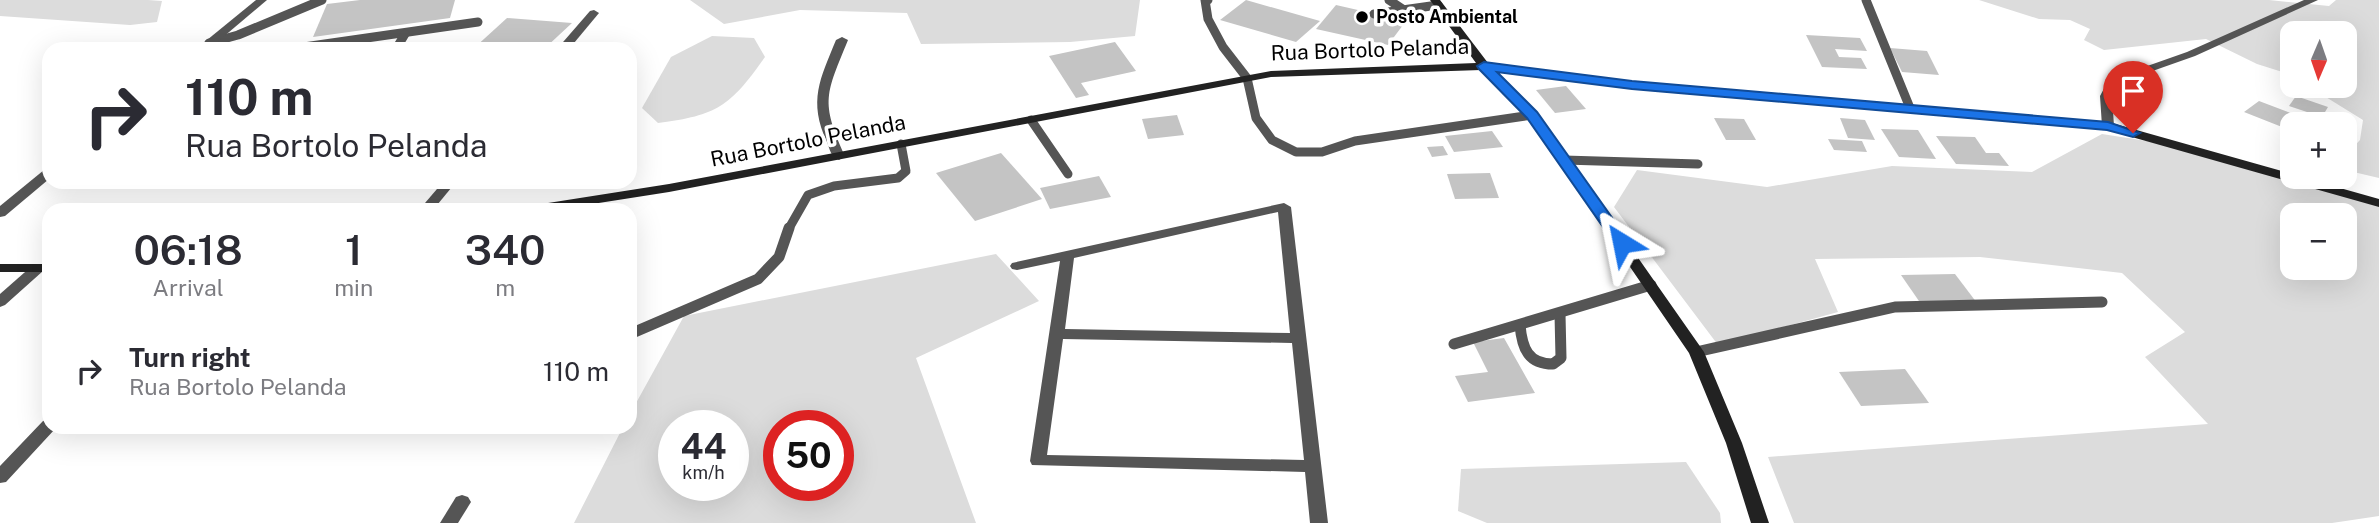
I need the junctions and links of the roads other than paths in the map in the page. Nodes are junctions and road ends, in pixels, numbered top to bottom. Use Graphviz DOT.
graph roads {
  1 [pos="262,0"];
  2 [pos="322,0"];
  3 [pos="1208,0"];
  4 [pos="1389,0"];
  5 [pos="1866,0"];
  6 [pos="2314,0"];
  7 [pos="1437,2"];
  8 [pos="1404,10"];
  9 [pos="594,13"];
  10 [pos="1374,14"];
  11 [pos="478,22"];
  12 [pos="405,34"];
  13 [pos="842,40"];
  14 [pos="211,42"];
  15 [pos="218,42"];
  16 [pos="344,42"];
  17 [pos="400,42"];
  18 [pos="569,42"];
  19 [pos="1484,66"];
  20 [pos="1247,78"];
  21 [pos="1910,108"];
  22 [pos="1532,115"];
  23 [pos="1031,120"];
  24 [pos="2108,126"];
  25 [pos="901,144"];
  26 [pos="839,156"];
  27 [pos="1564,160"];
  28 [pos="1698,164"];
  29 [pos="1068,174"];
  30 [pos="42,179"];
  31 [pos="444,189"];
  32 [pos="432,203"];
  33 [pos="574,203"];
  34 [pos="2379,203"];
  35 [pos="0,213"];
  36 [pos="1068,254"];
  37 [pos="1017,265"];
  38 [pos="0,268"];
  39 [pos="42,268"];
  40 [pos="42,269"];
  41 [pos="1651,285"];
  42 [pos="0,302"];
  43 [pos="2102,302"];
  44 [pos="1560,314"];
  45 [pos="1520,325"];
  46 [pos="637,331"];
  47 [pos="1055,334"];
  48 [pos="1298,338"];
  49 [pos="1454,344"];
  50 [pos="1696,352"];
  51 [pos="42,432"];
  52 [pos="1311,466"];
  53 [pos="0,477"];
  54 [pos="462,502"];
  55 [pos="449,523"];
  56 [pos="1319,523"];
  57 [pos="1760,523"];
  1 -- 14 [label="street"];
  2 -- 15 [label="lane"];
  3 -- 20 [label="lane"];
  4 -- 8 [label="lane"];
  5 -- 21 [label="lane"];
  6 -- 24 [label="street"];
  7 -- 8 [label="lane"];
  7 -- 19 [label="street"];
  8 -- 10 [label="lane"];
  9 -- 18 [label="street"];
  11 -- 12 [label="lane"];
  12 -- 16 [label="lane"];
  12 -- 17 [label="lane"];
  13 -- 26 [label="street"];
  19 -- 20 [label="street, Rua Bortolo Pelanda"];
  19 -- 21 [label="street, Rua Bortolo Pelanda"];
  19 -- 22 [label="street"];
  20 -- 22 [label="lane"];
  20 -- 23 [label="street, Rua Bortolo Pelanda"];
  21 -- 24 [label="street, Rua Bortolo Pelanda"];
  22 -- 27 [label="street"];
  23 -- 25 [label="street, Rua Bortolo Pelanda"];
  23 -- 29 [label="lane"];
  24 -- 34 [label="street, Rua Bortolo Pelanda"];
  25 -- 26 [label="street, Rua Bortolo Pelanda"];
  25 -- 46 [label="lane"];
  26 -- 33 [label="street, Rua Bortolo Pelanda"];
  27 -- 28 [label="lane"];
  27 -- 41 [label="street"];
  30 -- 35 [label="street"];
  31 -- 32 [label="street"];
  36 -- 37 [label="street"];
  36 -- 47 [label="street"];
  36 -- 48 [label="street"];
  38 -- 39 [label="street"];
  40 -- 42 [label="street"];
  41 -- 44 [label="lane"];
  41 -- 50 [label="street"];
  43 -- 50 [label="lane"];
  44 -- 45 [label="lane"];
  44 -- 45 [label="lane"];
  45 -- 49 [label="lane"];
  47 -- 48 [label="street"];
  47 -- 52 [label="street"];
  48 -- 52 [label="street"];
  50 -- 57 [label="street"];
  51 -- 53 [label="street"];
  52 -- 56 [label="street"];
  54 -- 55 [label="street"];
}
